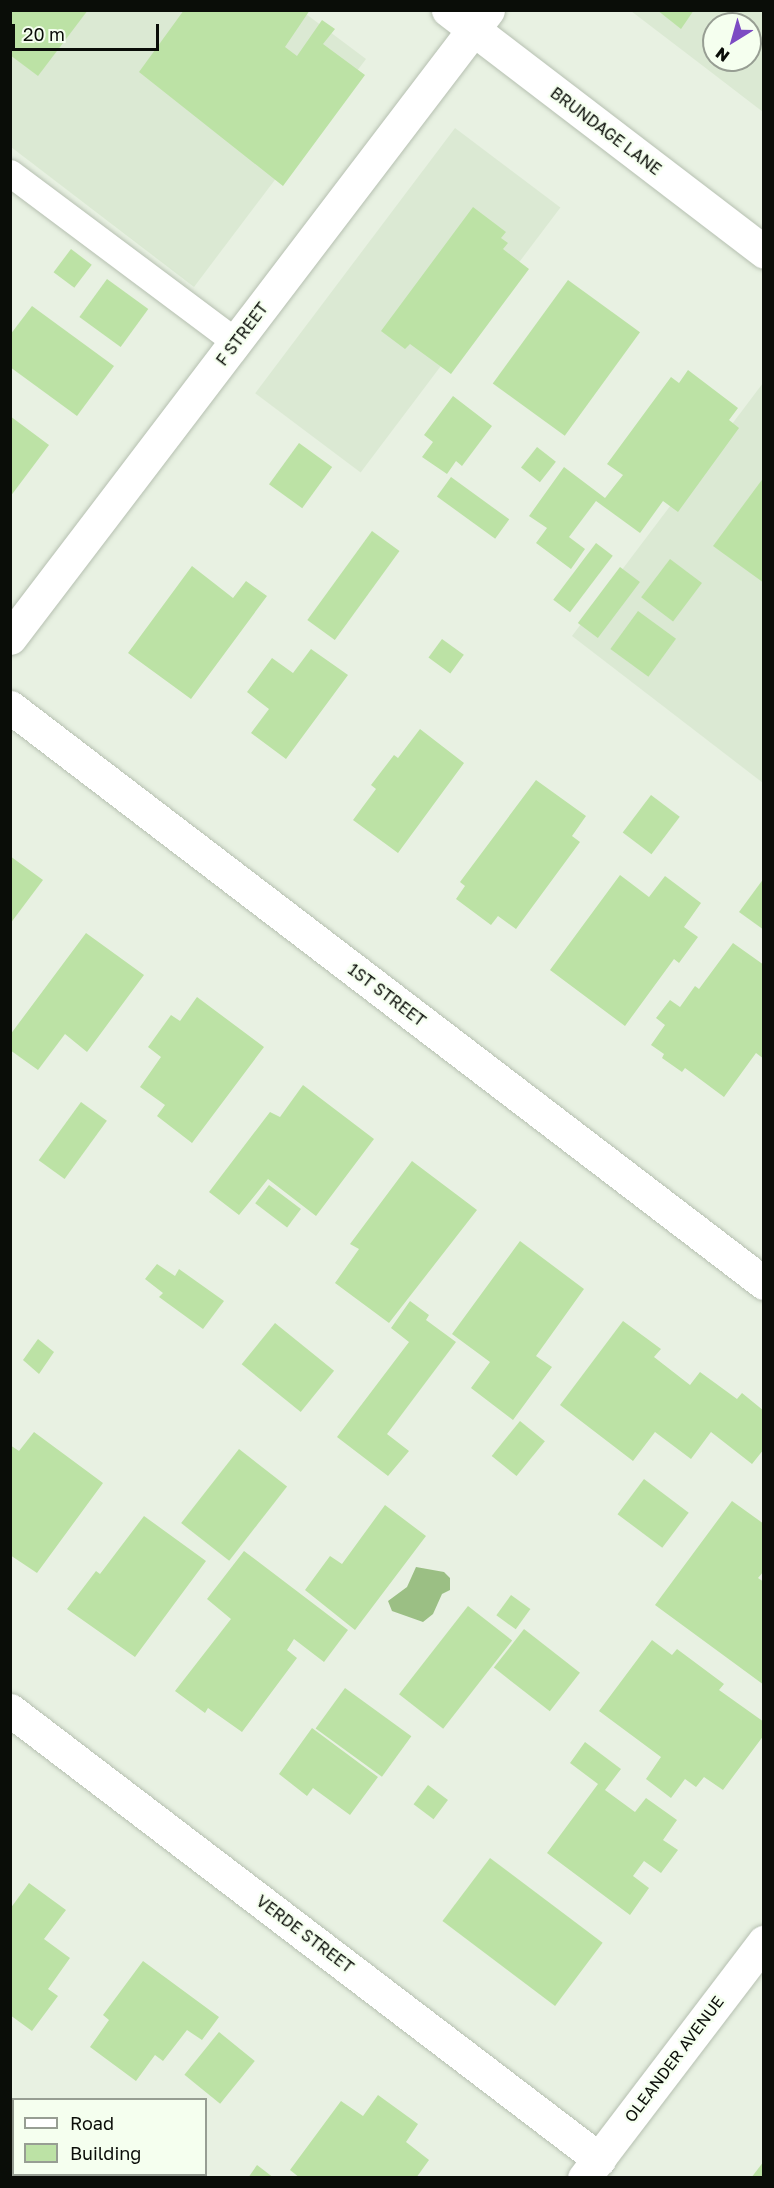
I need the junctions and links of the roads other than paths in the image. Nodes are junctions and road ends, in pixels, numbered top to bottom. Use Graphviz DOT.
graph roads {
  1 [pos="448,10"];
  2 [pos="481,20"];
  3 [pos="10,174"];
  4 [pos="764,252"];
  5 [pos="236,342"];
  6 [pos="10,638"];
  7 [pos="10,707"];
  8 [pos="764,1283"];
  9 [pos="10,1710"];
  10 [pos="764,1942"];
  11 [pos="591,2168"];
  1 -- 2 [label="street, BRUNDAGE LANE"];
  2 -- 4 [label="street, BRUNDAGE LANE"];
  2 -- 5 [label="street, F STREET"];
  3 -- 5 [label="lane"];
  5 -- 6 [label="street, F STREET"];
  7 -- 8 [label="street, 1ST STREET"];
  9 -- 11 [label="street, VERDE STREET"];
  10 -- 11 [label="street, OLEANDER AVENUE"];
}
